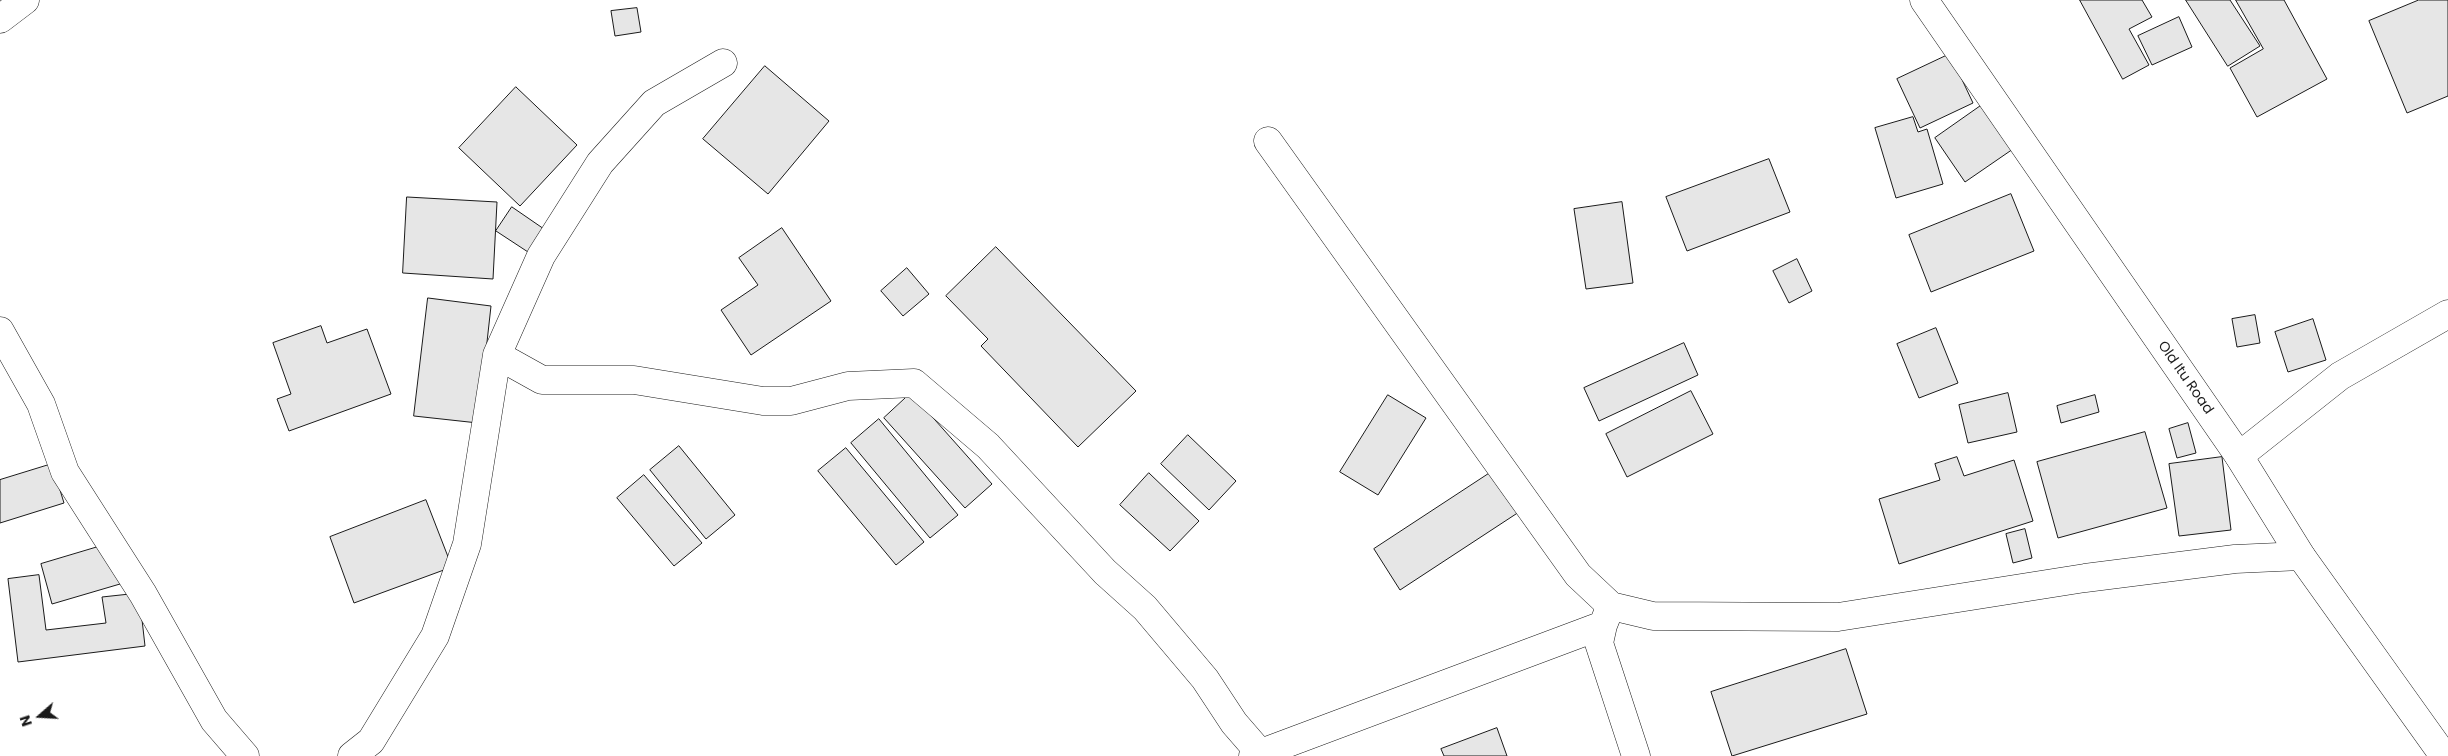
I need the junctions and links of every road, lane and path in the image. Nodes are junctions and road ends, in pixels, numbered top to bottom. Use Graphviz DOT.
graph roads {
  1 [pos="25,0"];
  2 [pos="1924,0"];
  3 [pos="0,19"];
  4 [pos="723,63"];
  5 [pos="1268,141"];
  6 [pos="2448,314"];
  7 [pos="0,331"];
  8 [pos="497,355"];
  9 [pos="2239,456"];
  10 [pos="2301,556"];
  11 [pos="1607,616"];
  12 [pos="1257,755"];
  13 [pos="245,756"];
  14 [pos="352,756"];
  15 [pos="1636,756"];
  16 [pos="2444,756"];
  1 -- 3 [label="street"];
  2 -- 9 [label="street, Old Itu Road"];
  4 -- 8 [label="street"];
  5 -- 11 [label="street"];
  6 -- 9 [label="street"];
  7 -- 13 [label="street"];
  8 -- 12 [label="street"];
  8 -- 14 [label="street"];
  9 -- 10 [label="street, Old Itu Road"];
  10 -- 11 [label="street"];
  10 -- 16 [label="street, Old Itu Road"];
  11 -- 12 [label="street"];
  11 -- 15 [label="street"];
}
